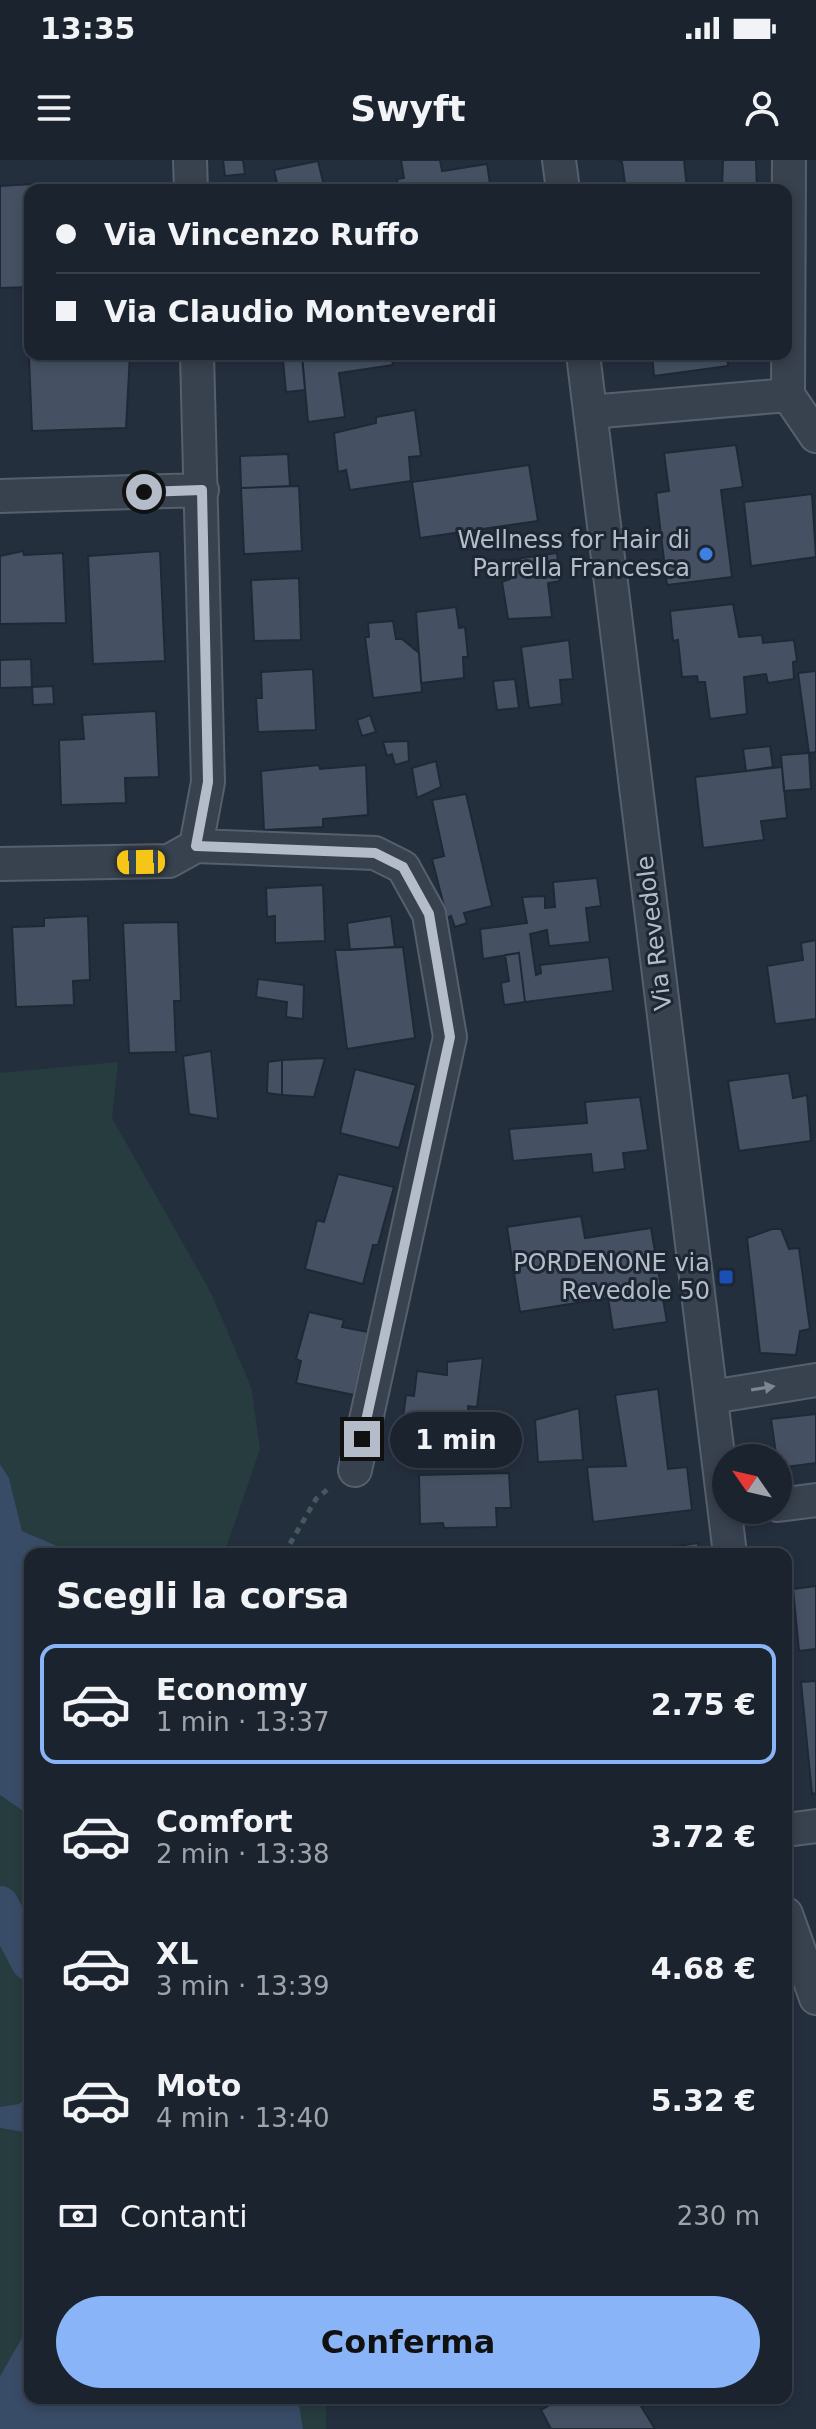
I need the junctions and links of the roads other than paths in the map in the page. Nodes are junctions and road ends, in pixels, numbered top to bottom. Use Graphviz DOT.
graph roads {
  1 [pos="190,160"];
  2 [pos="559,160"];
  3 [pos="789,160"];
  4 [pos="191,184"];
  5 [pos="562,184"];
  6 [pos="789,184"];
  7 [pos="197,360"];
  8 [pos="584,360"];
  9 [pos="788,360"];
  10 [pos="788,395"];
  11 [pos="590,412"];
  12 [pos="816,436"];
  13 [pos="202,490"];
  14 [pos="0,496"];
  15 [pos="196,846"];
  16 [pos="0,864"];
  17 [pos="816,1380"];
  18 [pos="711,1397"];
  19 [pos="719,1444"];
  20 [pos="355,1470"];
  21 [pos="816,1500"];
  22 [pos="792,1503"];
  23 [pos="731,1524"];
  24 [pos="730,1548"];
  25 [pos="816,1826"];
  26 [pos="792,1829"];
  27 [pos="792,1931"];
  28 [pos="816,1998"];
  1 -- 4 [label="street"];
  2 -- 5 [label="street"];
  3 -- 6 [label="street"];
  7 -- 13 [label="street"];
  8 -- 11 [label="street, Via Revedole"];
  9 -- 10 [label="street"];
  10 -- 11 [label="street"];
  10 -- 12 [label="street"];
  11 -- 18 [label="street, Via Revedole"];
  13 -- 14 [label="street"];
  13 -- 15 [label="street"];
  15 -- 16 [label="street"];
  15 -- 20 [label="street"];
  18 -- 17 [label="street, one-way"];
  18 -- 19 [label="street, Via Revedole"];
  21 -- 22 [label="street"];
  23 -- 24 [label="street, Via Revedole"];
  25 -- 26 [label="street"];
  27 -- 28 [label="street"];
}
